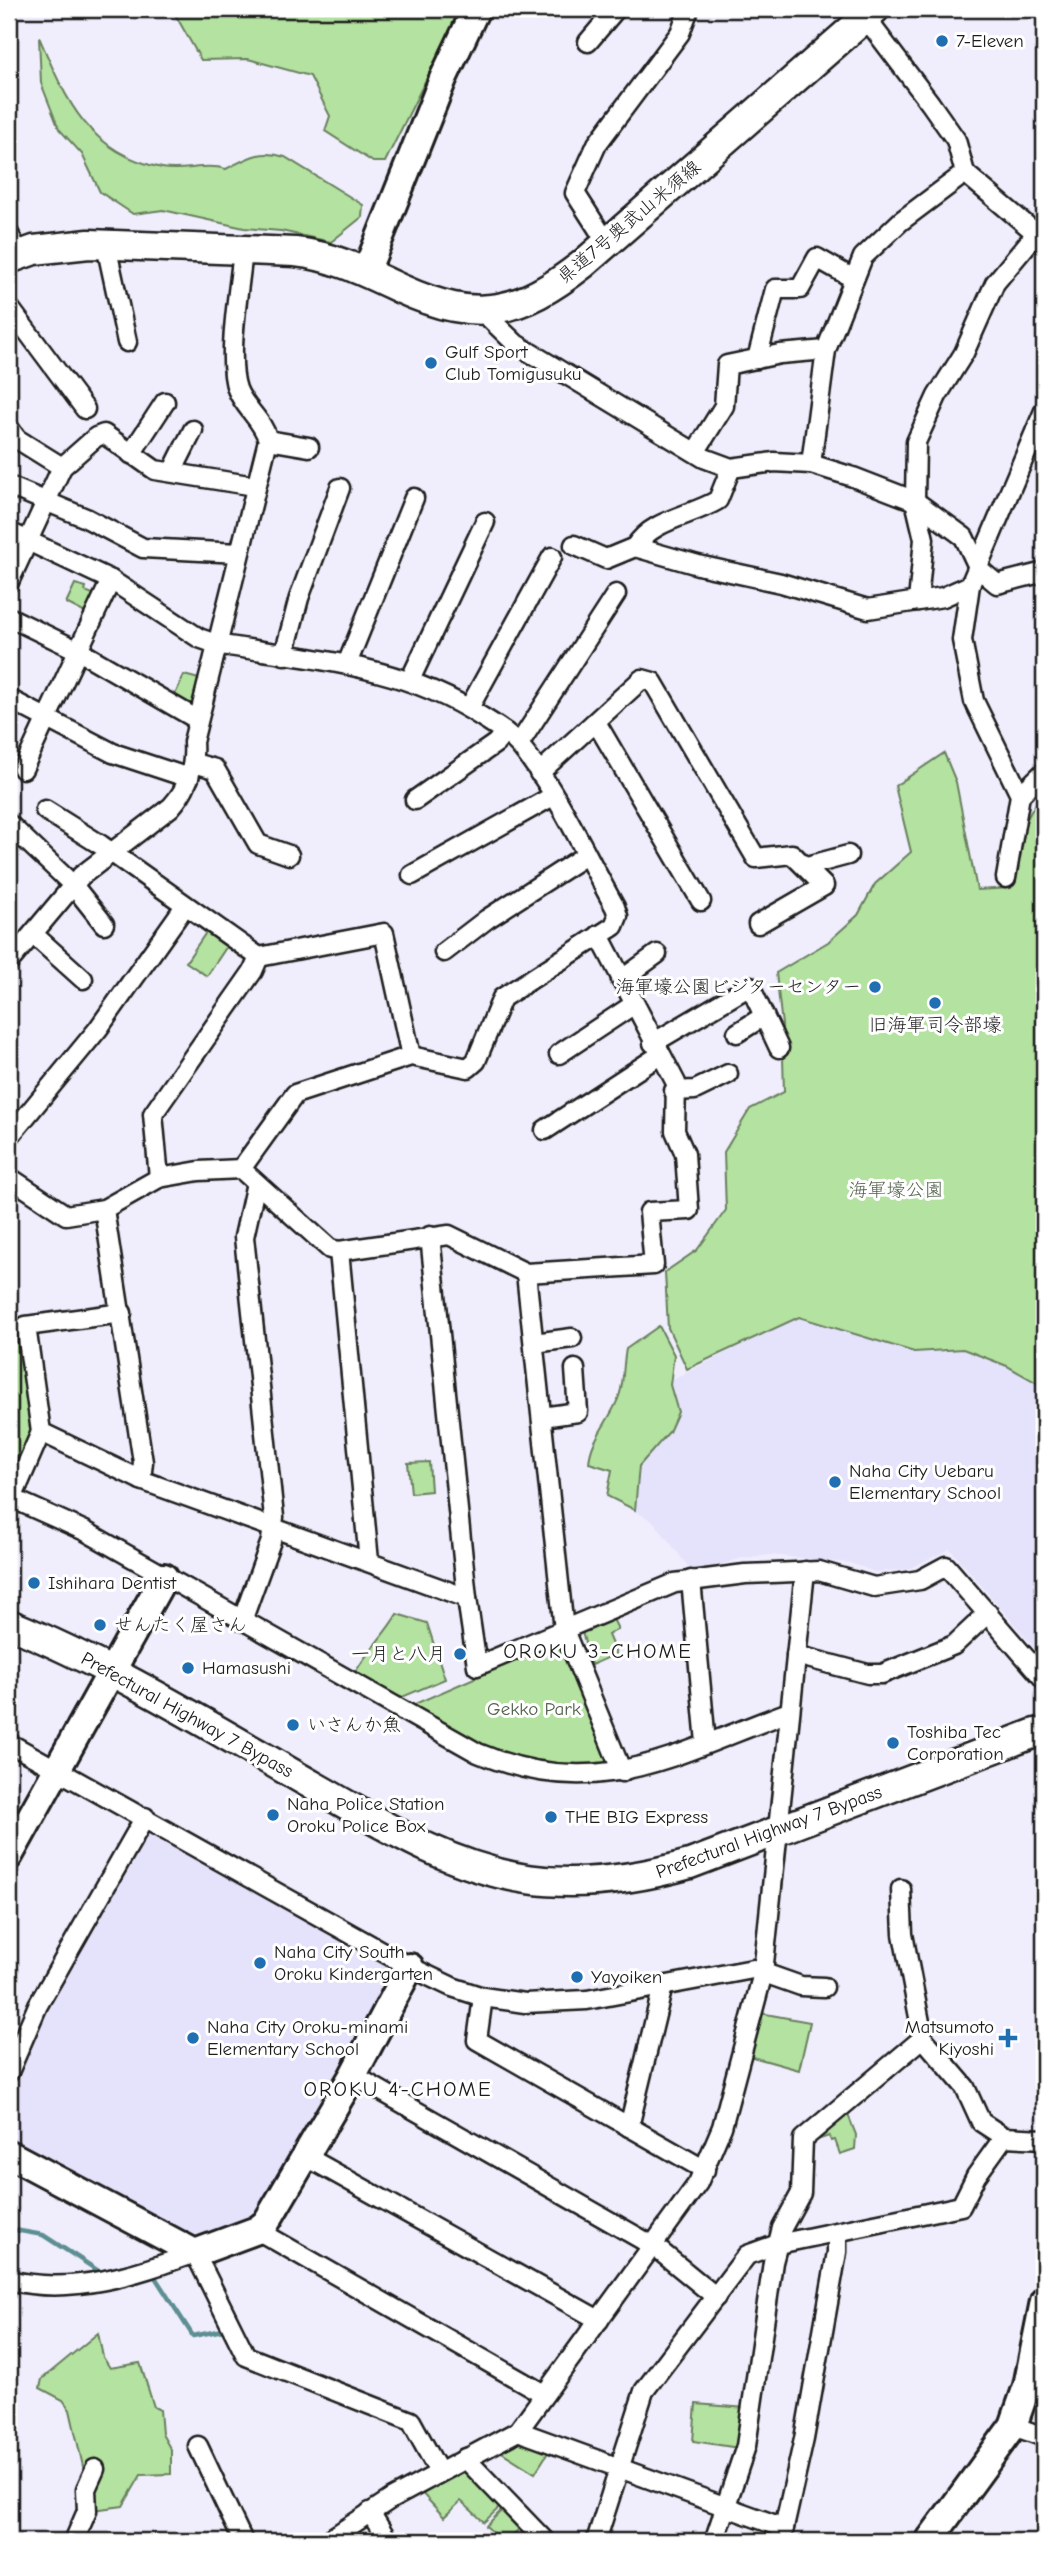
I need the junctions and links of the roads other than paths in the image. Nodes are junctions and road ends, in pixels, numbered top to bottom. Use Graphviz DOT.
graph roads {
  1 [pos="477,9"];
  2 [pos="616,9"];
  3 [pos="689,9"];
  4 [pos="863,12"];
  5 [pos="588,42"];
  6 [pos="965,173"];
  7 [pos="1042,233"];
  8 [pos="607,243"];
  9 [pos="106,245"];
  10 [pos="12,249"];
  11 [pos="243,250"];
  12 [pos="366,271"];
  13 [pos="854,279"];
  14 [pos="9,307"];
  15 [pos="482,311"];
  16 [pos="127,342"];
  17 [pos="826,350"];
  18 [pos="757,359"];
  19 [pos="165,402"];
  20 [pos="85,409"];
  21 [pos="1044,411"];
  22 [pos="9,428"];
  23 [pos="193,430"];
  24 [pos="268,440"];
  25 [pos="309,447"];
  26 [pos="696,451"];
  27 [pos="131,454"];
  28 [pos="811,464"];
  29 [pos="62,467"];
  30 [pos="731,468"];
  31 [pos="172,472"];
  32 [pos="9,486"];
  33 [pos="255,486"];
  34 [pos="340,488"];
  35 [pos="414,498"];
  36 [pos="46,501"];
  37 [pos="915,501"];
  38 [pos="485,522"];
  39 [pos="9,532"];
  40 [pos="28,540"];
  41 [pos="574,545"];
  42 [pos="635,547"];
  43 [pos="239,553"];
  44 [pos="552,557"];
  45 [pos="1044,572"];
  46 [pos="974,577"];
  47 [pos="111,580"];
  48 [pos="9,582"];
  49 [pos="616,594"];
  50 [pos="918,601"];
  51 [pos="9,617"];
  52 [pos="216,645"];
  53 [pos="79,651"];
  54 [pos="284,655"];
  55 [pos="347,664"];
  56 [pos="410,680"];
  57 [pos="9,699"];
  58 [pos="469,708"];
  59 [pos="49,719"];
  60 [pos="198,720"];
  61 [pos="596,723"];
  62 [pos="512,738"];
  63 [pos="23,769"];
  64 [pos="192,770"];
  65 [pos="1044,772"];
  66 [pos="539,773"];
  67 [pos="1020,795"];
  68 [pos="552,796"];
  69 [pos="415,800"];
  70 [pos="45,810"];
  71 [pos="9,824"];
  72 [pos="112,853"];
  73 [pos="289,855"];
  74 [pos="586,855"];
  75 [pos="848,855"];
  76 [pos="807,866"];
  77 [pos="412,875"];
  78 [pos="1006,878"];
  79 [pos="73,884"];
  80 [pos="701,901"];
  81 [pos="185,906"];
  82 [pos="104,924"];
  83 [pos="758,924"];
  84 [pos="33,933"];
  85 [pos="598,935"];
  86 [pos="444,952"];
  87 [pos="657,954"];
  88 [pos="259,957"];
  89 [pos="9,962"];
  90 [pos="83,979"];
  91 [pos="621,980"];
  92 [pos="633,1005"];
  93 [pos="764,1016"];
  94 [pos="737,1033"];
  95 [pos="779,1048"];
  96 [pos="656,1049"];
  97 [pos="559,1054"];
  98 [pos="411,1056"];
  99 [pos="728,1073"];
  100 [pos="674,1091"];
  101 [pos="545,1130"];
  102 [pos="9,1137"];
  103 [pos="241,1169"];
  104 [pos="159,1178"];
  105 [pos="10,1180"];
  106 [pos="256,1183"];
  107 [pos="104,1209"];
  108 [pos="430,1236"];
  109 [pos="339,1251"];
  110 [pos="526,1273"];
  111 [pos="122,1313"];
  112 [pos="17,1328"];
  113 [pos="572,1338"];
  114 [pos="534,1343"];
  115 [pos="575,1369"];
  116 [pos="542,1417"];
  117 [pos="41,1432"];
  118 [pos="141,1480"];
  119 [pos="10,1498"];
  120 [pos="273,1527"];
  121 [pos="369,1561"];
  122 [pos="805,1571"];
  123 [pos="164,1577"];
  124 [pos="691,1580"];
  125 [pos="467,1598"];
  126 [pos="988,1613"];
  127 [pos="243,1621"];
  128 [pos="9,1624"];
  129 [pos="564,1630"];
  130 [pos="796,1656"];
  131 [pos="112,1672"];
  132 [pos="1044,1679"];
  133 [pos="789,1712"];
  134 [pos="1035,1733"];
  135 [pos="9,1743"];
  136 [pos="706,1743"];
  137 [pos="58,1769"];
  138 [pos="622,1772"];
  139 [pos="145,1817"];
  140 [pos="776,1833"];
  141 [pos="9,1856"];
  142 [pos="901,1889"];
  143 [pos="410,1966"];
  144 [pos="764,1973"];
  145 [pos="663,1986"];
  146 [pos="824,1987"];
  147 [pos="483,1997"];
  148 [pos="923,2038"];
  149 [pos="9,2072"];
  150 [pos="353,2075"];
  151 [pos="629,2127"];
  152 [pos="1004,2137"];
  153 [pos="1044,2139"];
  154 [pos="9,2154"];
  155 [pos="305,2156"];
  156 [pos="705,2170"];
  157 [pos="257,2230"];
  158 [pos="837,2234"];
  159 [pos="778,2244"];
  160 [pos="655,2247"];
  161 [pos="195,2253"];
  162 [pos="9,2280"];
  163 [pos="716,2297"];
  164 [pos="1044,2301"];
  165 [pos="599,2320"];
  166 [pos="544,2394"];
  167 [pos="1013,2426"];
  168 [pos="518,2431"];
  169 [pos="1044,2437"];
  170 [pos="198,2446"];
  171 [pos="465,2458"];
  172 [pos="96,2469"];
  173 [pos="619,2470"];
  174 [pos="439,2472"];
  175 [pos="726,2507"];
  176 [pos="370,2512"];
  177 [pos="782,2535"];
  178 [pos="76,2540"];
  179 [pos="243,2541"];
  180 [pos="327,2541"];
  181 [pos="388,2541"];
  182 [pos="545,2541"];
  183 [pos="596,2541"];
  184 [pos="714,2541"];
  185 [pos="929,2541"];
  1 -- 12 [label="street"];
  2 -- 5 [label="street"];
  3 -- 8 [label="street"];
  4 -- 6 [label="street"];
  4 -- 8 [label="main road, 県道7号奥武山米須線"];
  6 -- 7 [label="street"];
  6 -- 13 [label="street"];
  7 -- 37 [label="street"];
  8 -- 15 [label="main road, 県道7号奥武山米須線"];
  9 -- 10 [label="main road, 県道7号奥武山米須線"];
  9 -- 11 [label="main road, 県道7号奥武山米須線"];
  9 -- 16 [label="street"];
  11 -- 12 [label="main road, 県道7号奥武山米須線"];
  11 -- 24 [label="street"];
  12 -- 15 [label="main road, 県道7号奥武山米須線"];
  13 -- 17 [label="street"];
  13 -- 18 [label="street"];
  14 -- 20 [label="street"];
  15 -- 26 [label="street"];
  17 -- 18 [label="street"];
  17 -- 28 [label="street"];
  18 -- 26 [label="street"];
  19 -- 27 [label="street"];
  21 -- 46 [label="street"];
  22 -- 29 [label="street"];
  23 -- 31 [label="street"];
  24 -- 25 [label="street"];
  24 -- 33 [label="street"];
  26 -- 30 [label="street"];
  27 -- 29 [label="street"];
  27 -- 31 [label="street"];
  28 -- 30 [label="street"];
  28 -- 37 [label="street"];
  29 -- 36 [label="street"];
  30 -- 42 [label="street"];
  31 -- 33 [label="street"];
  32 -- 36 [label="street"];
  33 -- 43 [label="street"];
  34 -- 54 [label="street"];
  35 -- 55 [label="street"];
  36 -- 40 [label="street"];
  36 -- 43 [label="street"];
  37 -- 46 [label="street"];
  37 -- 50 [label="street"];
  38 -- 56 [label="street"];
  39 -- 40 [label="street"];
  40 -- 47 [label="street"];
  40 -- 48 [label="street"];
  41 -- 42 [label="street"];
  42 -- 50 [label="street"];
  43 -- 52 [label="street"];
  44 -- 58 [label="street"];
  45 -- 46 [label="street"];
  46 -- 50 [label="street"];
  46 -- 67 [label="street"];
  47 -- 52 [label="street"];
  47 -- 53 [label="street"];
  49 -- 62 [label="street"];
  51 -- 53 [label="street"];
  52 -- 54 [label="street"];
  52 -- 60 [label="street"];
  53 -- 59 [label="street"];
  53 -- 60 [label="street"];
  54 -- 55 [label="street"];
  55 -- 56 [label="street"];
  56 -- 58 [label="street"];
  57 -- 59 [label="street"];
  58 -- 62 [label="street"];
  59 -- 63 [label="street"];
  59 -- 64 [label="street"];
  60 -- 64 [label="street"];
  61 -- 66 [label="street"];
  61 -- 76 [label="street"];
  61 -- 80 [label="street"];
  62 -- 66 [label="street"];
  62 -- 69 [label="street"];
  64 -- 72 [label="street"];
  64 -- 73 [label="street"];
  65 -- 67 [label="street"];
  66 -- 68 [label="street"];
  67 -- 78 [label="street"];
  68 -- 74 [label="street"];
  68 -- 77 [label="street"];
  70 -- 72 [label="street"];
  71 -- 79 [label="street"];
  72 -- 79 [label="street"];
  72 -- 81 [label="street"];
  74 -- 85 [label="street"];
  74 -- 86 [label="street"];
  75 -- 76 [label="street"];
  76 -- 83 [label="street"];
  79 -- 82 [label="street"];
  79 -- 84 [label="street"];
  81 -- 88 [label="street"];
  81 -- 102 [label="street"];
  84 -- 89 [label="street"];
  84 -- 90 [label="street"];
  85 -- 91 [label="street"];
  85 -- 98 [label="street"];
  87 -- 91 [label="street"];
  88 -- 98 [label="street"];
  88 -- 104 [label="street"];
  91 -- 92 [label="street"];
  92 -- 96 [label="street"];
  92 -- 97 [label="street"];
  93 -- 94 [label="street"];
  93 -- 95 [label="street"];
  93 -- 96 [label="street"];
  96 -- 100 [label="street"];
  96 -- 101 [label="street"];
  98 -- 103 [label="street"];
  99 -- 100 [label="street"];
  100 -- 110 [label="street"];
  103 -- 104 [label="street"];
  103 -- 106 [label="street"];
  104 -- 107 [label="street"];
  105 -- 107 [label="street"];
  106 -- 109 [label="street"];
  106 -- 120 [label="street"];
  107 -- 111 [label="street"];
  108 -- 109 [label="street"];
  108 -- 110 [label="street"];
  108 -- 125 [label="street"];
  109 -- 121 [label="street"];
  110 -- 114 [label="street"];
  111 -- 112 [label="street"];
  111 -- 118 [label="street"];
  112 -- 117 [label="street"];
  113 -- 114 [label="street"];
  114 -- 116 [label="street"];
  115 -- 116 [label="street"];
  116 -- 129 [label="street"];
  117 -- 118 [label="street"];
  117 -- 119 [label="street"];
  118 -- 120 [label="street"];
  119 -- 123 [label="street"];
  120 -- 121 [label="street"];
  120 -- 127 [label="street"];
  121 -- 125 [label="street"];
  122 -- 124 [label="street"];
  122 -- 126 [label="street"];
  122 -- 130 [label="street"];
  123 -- 127 [label="street"];
  123 -- 131 [label="street"];
  124 -- 129 [label="street"];
  124 -- 136 [label="street"];
  125 -- 129 [label="street"];
  126 -- 130 [label="street"];
  126 -- 132 [label="street"];
  127 -- 138 [label="street"];
  128 -- 131 [label="main road, Prefectural Highway 7 Bypass"];
  129 -- 138 [label="street"];
  130 -- 133 [label="street"];
  131 -- 137 [label="street"];
  131 -- 140 [label="main road, Prefectural Highway 7 Bypass"];
  133 -- 136 [label="street"];
  133 -- 140 [label="street"];
  134 -- 140 [label="main road, Prefectural Highway 7 Bypass"];
  135 -- 137 [label="street"];
  136 -- 138 [label="street"];
  137 -- 139 [label="street"];
  137 -- 141 [label="street"];
  139 -- 143 [label="street"];
  139 -- 149 [label="street"];
  140 -- 144 [label="street"];
  142 -- 148 [label="street"];
  143 -- 147 [label="street"];
  143 -- 150 [label="street"];
  144 -- 145 [label="street"];
  144 -- 146 [label="street"];
  144 -- 156 [label="street"];
  145 -- 147 [label="street"];
  145 -- 151 [label="street"];
  147 -- 151 [label="street"];
  148 -- 152 [label="street"];
  148 -- 159 [label="street"];
  150 -- 155 [label="street"];
  150 -- 160 [label="street"];
  151 -- 156 [label="street"];
  152 -- 153 [label="street"];
  152 -- 158 [label="street"];
  154 -- 161 [label="street"];
  155 -- 157 [label="street"];
  155 -- 165 [label="street"];
  156 -- 160 [label="street"];
  157 -- 161 [label="street"];
  157 -- 166 [label="street"];
  158 -- 159 [label="street"];
  158 -- 177 [label="street"];
  159 -- 163 [label="street"];
  159 -- 175 [label="street"];
  160 -- 163 [label="street"];
  160 -- 165 [label="street"];
  161 -- 162 [label="street"];
  161 -- 174 [label="street"];
  163 -- 173 [label="street"];
  164 -- 167 [label="street"];
  165 -- 166 [label="street"];
  166 -- 168 [label="street"];
  167 -- 169 [label="street"];
  167 -- 185 [label="street"];
  168 -- 171 [label="street"];
  168 -- 173 [label="street"];
  170 -- 179 [label="street"];
  171 -- 174 [label="street"];
  171 -- 182 [label="street"];
  172 -- 178 [label="street"];
  173 -- 175 [label="street"];
  173 -- 183 [label="street"];
  174 -- 176 [label="street"];
  175 -- 177 [label="street"];
  175 -- 184 [label="street"];
  176 -- 180 [label="street"];
  176 -- 181 [label="street"];
}
